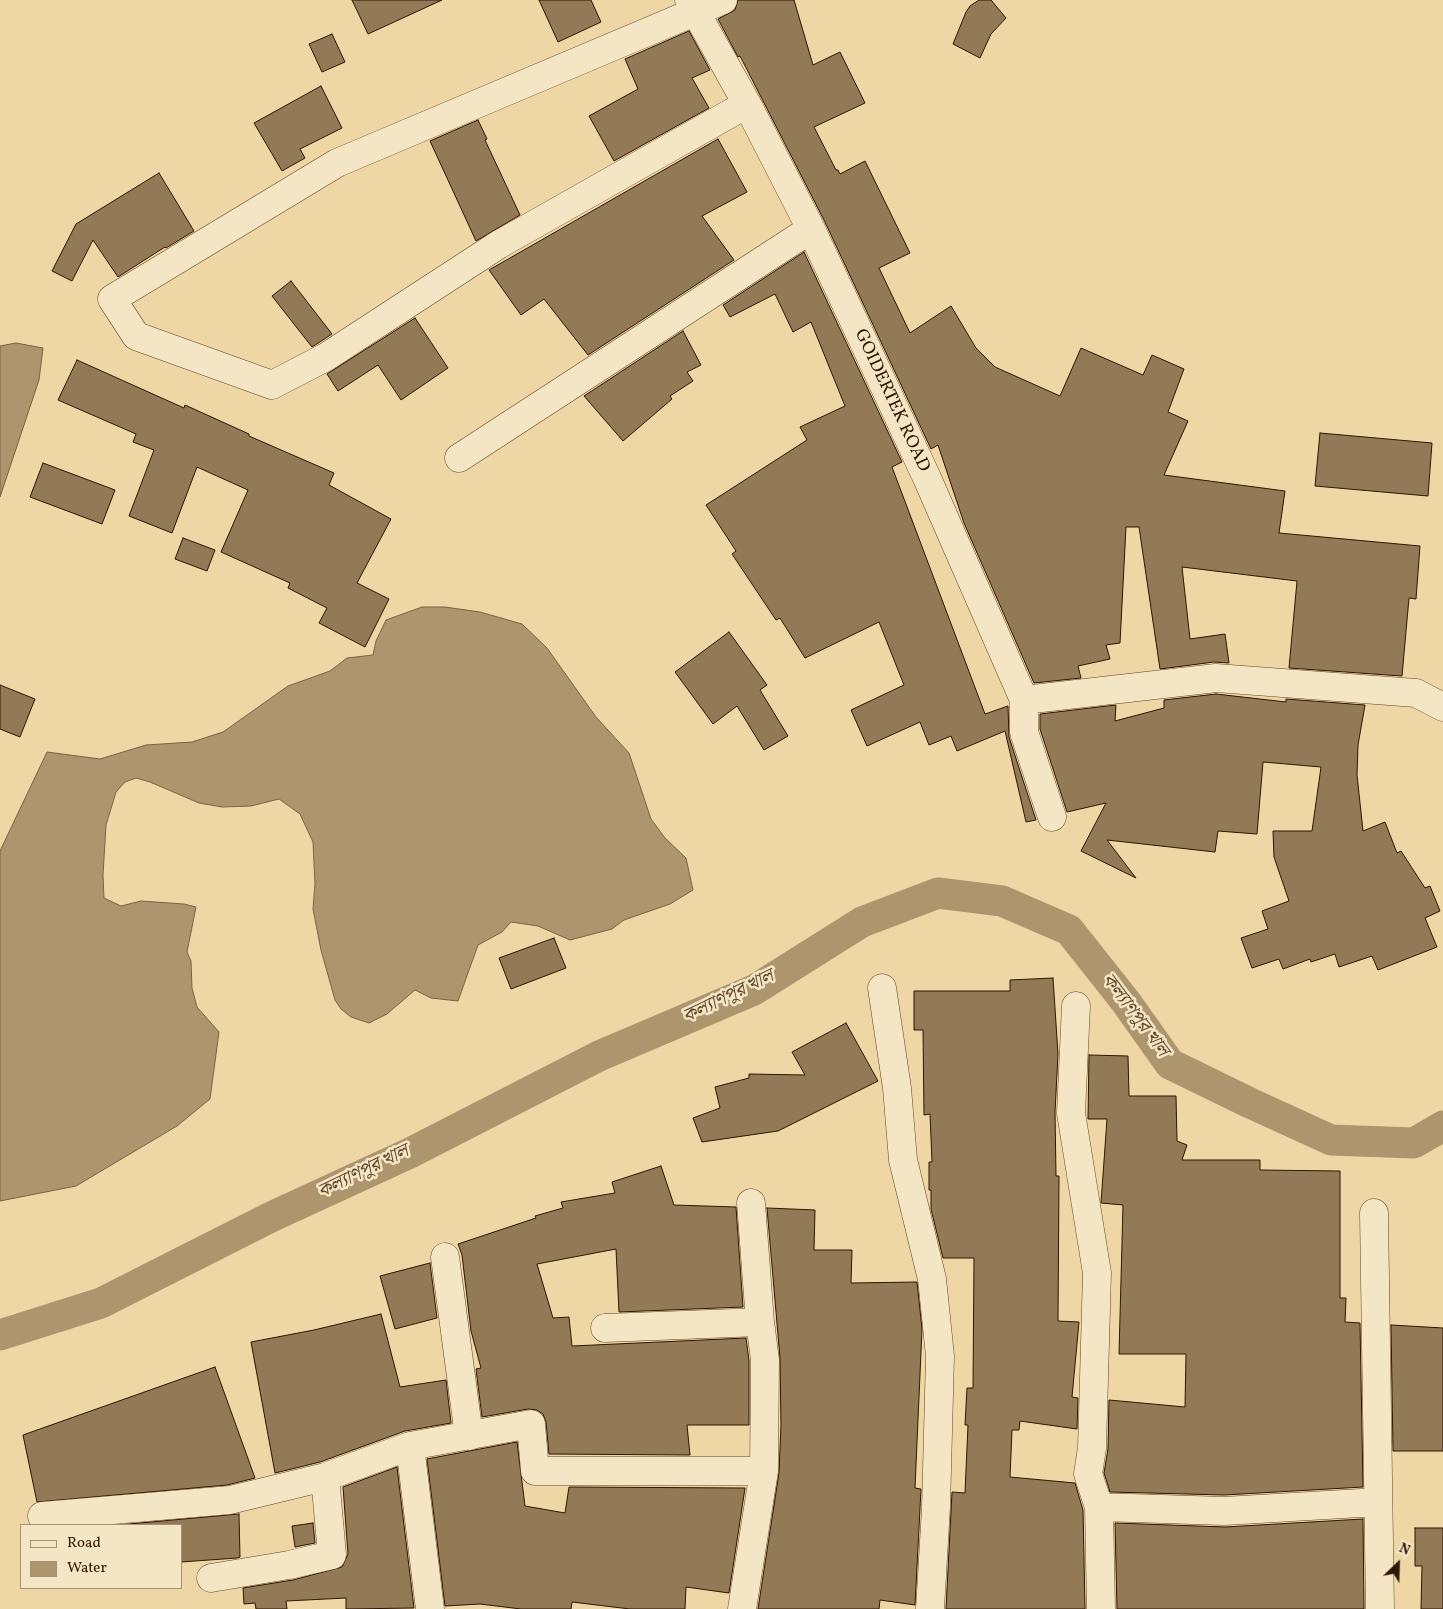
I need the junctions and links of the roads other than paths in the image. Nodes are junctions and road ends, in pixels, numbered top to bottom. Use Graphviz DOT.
graph roads {
  1 [pos="723,0"];
  2 [pos="692,6"];
  3 [pos="747,104"];
  4 [pos="811,229"];
  5 [pos="460,458"];
  6 [pos="1024,700"];
  7 [pos="1443,708"];
  8 [pos="1052,817"];
  9 [pos="882,988"];
  10 [pos="1076,1006"];
  11 [pos="751,1203"];
  12 [pos="1374,1212"];
  13 [pos="446,1257"];
  14 [pos="760,1322"];
  15 [pos="606,1328"];
  16 [pos="469,1436"];
  17 [pos="410,1446"];
  18 [pos="764,1471"];
  19 [pos="326,1477"];
  20 [pos="1378,1502"];
  21 [pos="1099,1507"];
  22 [pos="42,1516"];
  23 [pos="211,1578"];
  24 [pos="430,1609"];
  25 [pos="742,1609"];
  26 [pos="930,1609"];
  27 [pos="1102,1609"];
  28 [pos="1380,1609"];
  1 -- 2 [label="street"];
  2 -- 3 [label="street, GOIDERTEK ROAD"];
  2 -- 3 [label="street"];
  3 -- 4 [label="street, GOIDERTEK ROAD"];
  4 -- 5 [label="street"];
  4 -- 6 [label="street, GOIDERTEK ROAD"];
  6 -- 7 [label="street"];
  6 -- 8 [label="street, GOIDERTEK ROAD"];
  9 -- 26 [label="street"];
  10 -- 21 [label="street"];
  11 -- 14 [label="street"];
  12 -- 20 [label="street"];
  13 -- 16 [label="street"];
  14 -- 15 [label="street"];
  14 -- 18 [label="street"];
  16 -- 17 [label="street"];
  16 -- 18 [label="street"];
  17 -- 19 [label="street"];
  17 -- 24 [label="street"];
  18 -- 25 [label="street"];
  19 -- 22 [label="street"];
  19 -- 23 [label="street"];
  20 -- 21 [label="street"];
  20 -- 28 [label="street"];
  21 -- 27 [label="street"];
}
